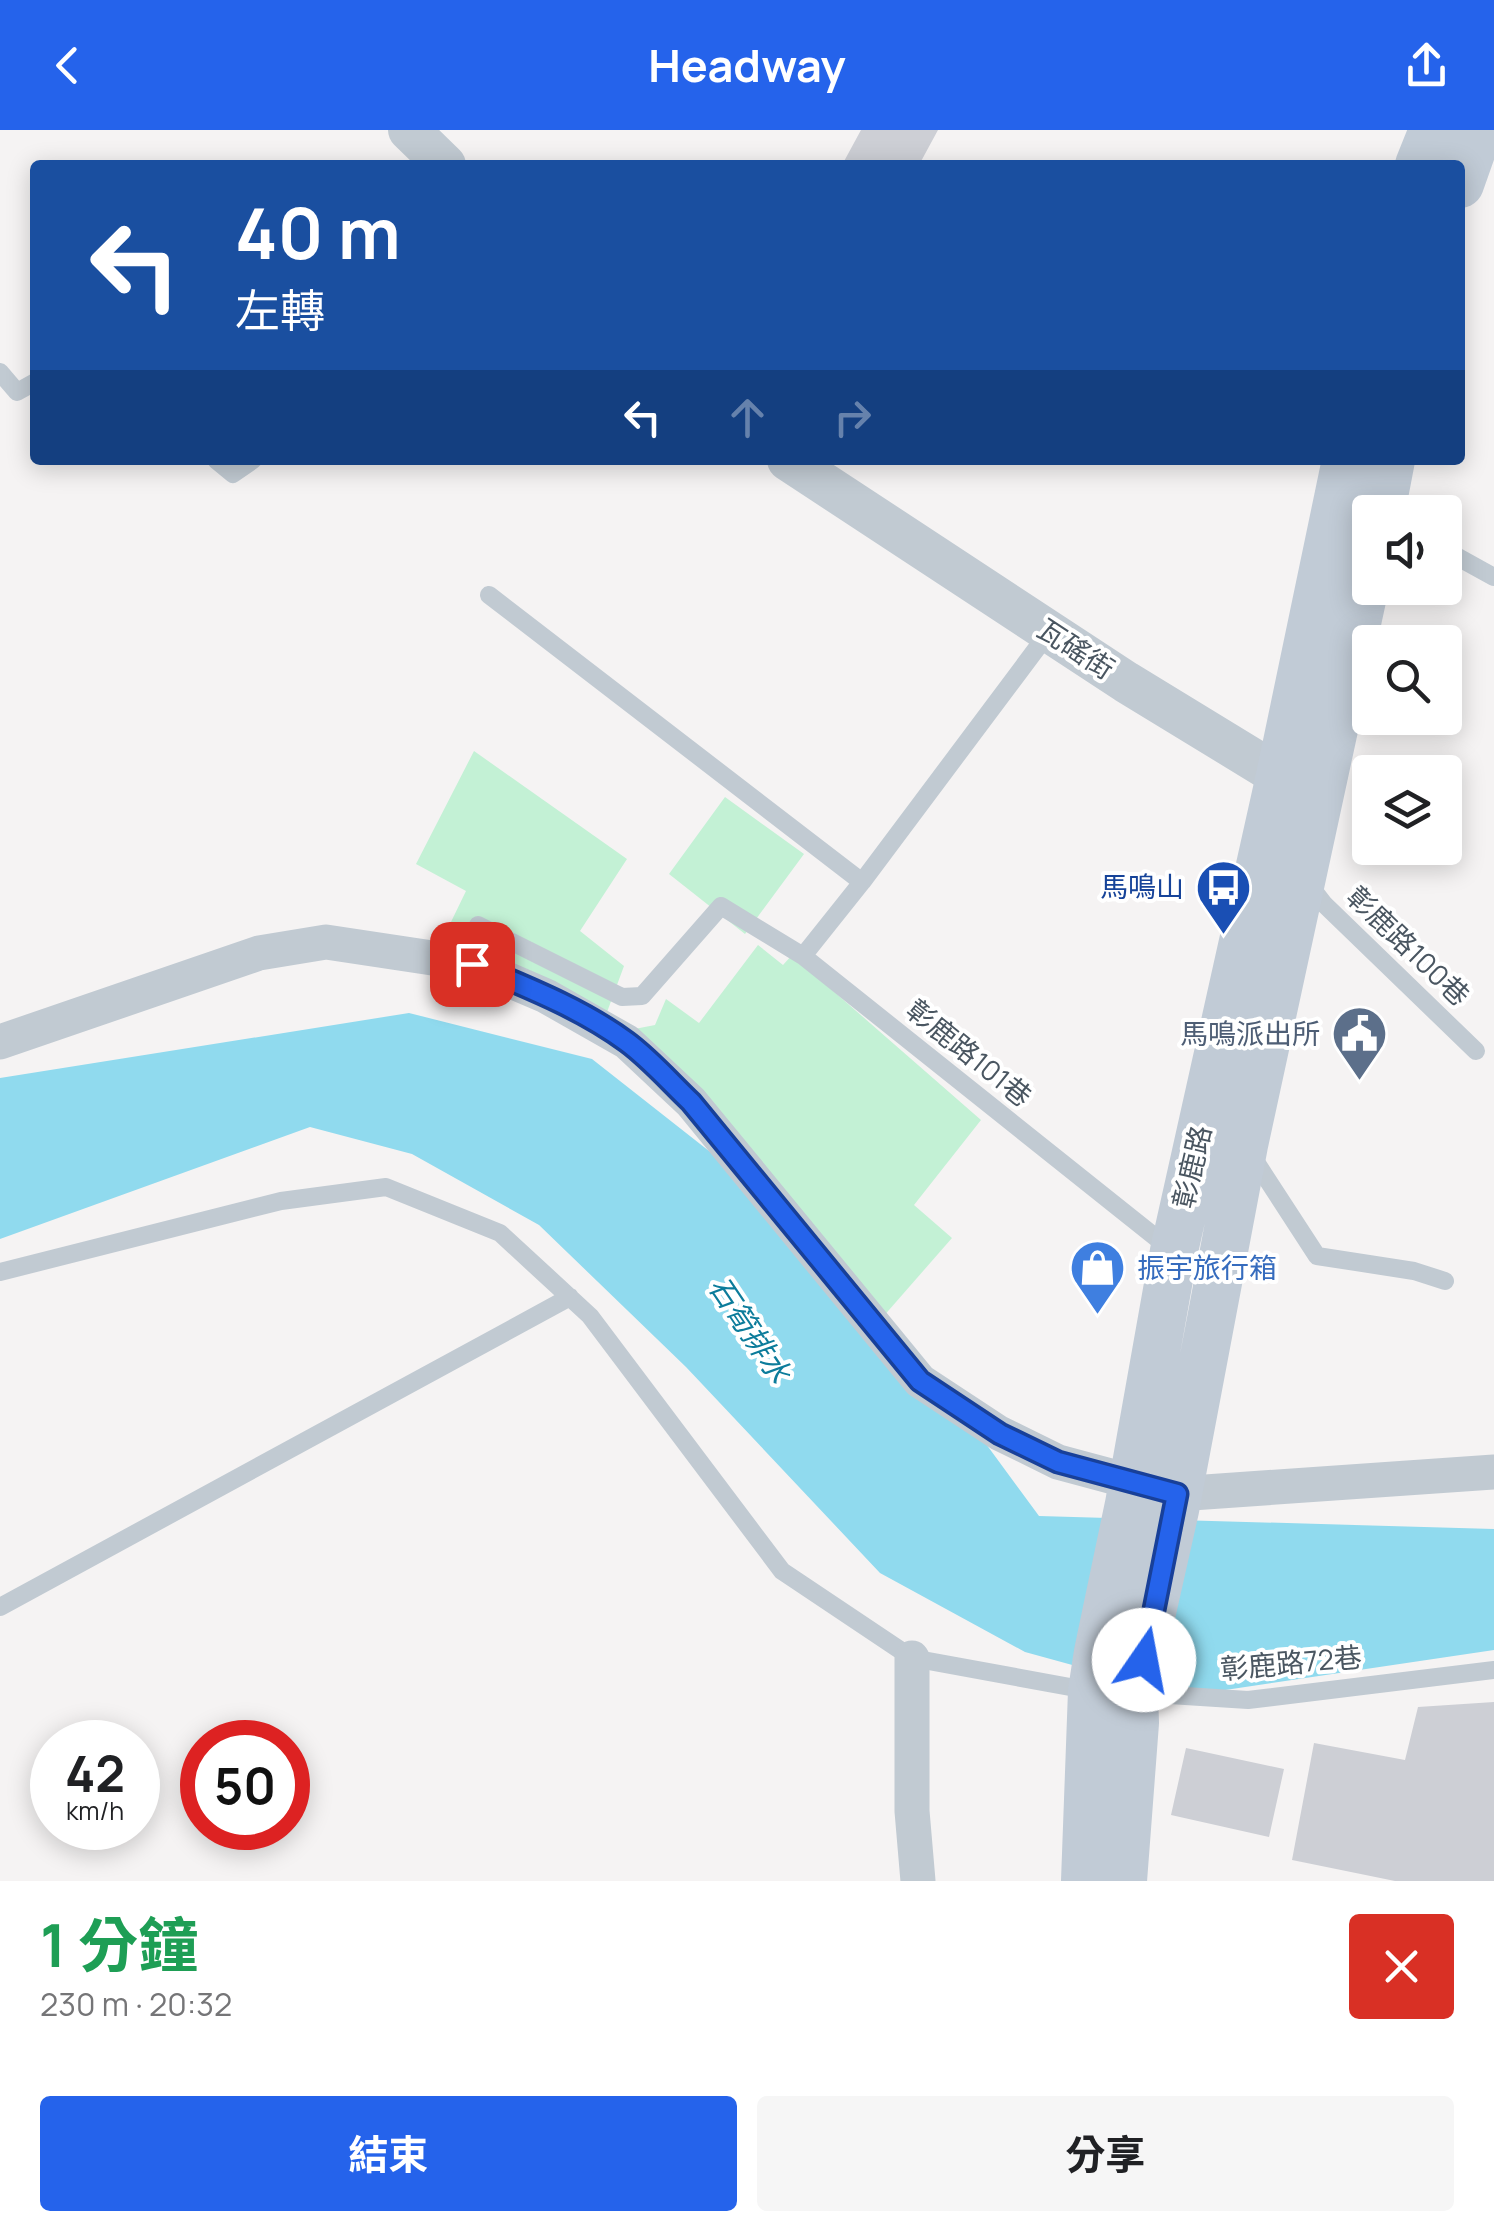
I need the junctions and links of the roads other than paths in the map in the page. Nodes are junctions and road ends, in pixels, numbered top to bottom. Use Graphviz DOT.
graph roads {
  1 [pos="409,130"];
  2 [pos="1479,130"];
  3 [pos="441,160"];
  4 [pos="1465,170"];
  5 [pos="0,372"];
  6 [pos="30,385"];
  7 [pos="222,465"];
  8 [pos="246,465"];
  9 [pos="796,465"];
  10 [pos="1387,465"];
  11 [pos="1362,495"];
  12 [pos="1352,525"];
  13 [pos="1462,559"];
  14 [pos="1494,577"];
  15 [pos="489,595"];
  16 [pos="1361,605"];
  17 [pos="1049,632"];
  18 [pos="1280,776"];
  19 [pos="1304,877"];
  20 [pos="862,882"];
  21 [pos="478,924"];
  22 [pos="803,956"];
  23 [pos="0,1042"];
  24 [pos="1476,1051"];
  25 [pos="1244,1145"];
  26 [pos="1174,1251"];
  27 [pos="0,1272"];
  28 [pos="1445,1282"];
  29 [pos="570,1297"];
  30 [pos="1494,1472"];
  31 [pos="1154,1497"];
  32 [pos="0,1607"];
  33 [pos="912,1658"];
  34 [pos="1494,1670"];
  35 [pos="1115,1680"];
  36 [pos="918,1881"];
  37 [pos="1085,1881"];
  38 [pos="1123,1881"];
  1 -- 3 [label="street"];
  2 -- 4 [label="main road"];
  5 -- 6 [label="lane"];
  7 -- 8 [label="lane"];
  9 -- 17 [label="street, 瓦磘街"];
  10 -- 11 [label="main road, 彰鹿路"];
  12 -- 18 [label="main road, 彰鹿路"];
  13 -- 14 [label="lane"];
  15 -- 20 [label="lane"];
  16 -- 19 [label="main road, 彰鹿路"];
  17 -- 18 [label="street, 瓦磘街"];
  17 -- 20 [label="lane"];
  18 -- 19 [label="street"];
  18 -- 26 [label="main road, 彰鹿路"];
  19 -- 24 [label="lane, 彰鹿路100巷"];
  19 -- 25 [label="main road, 彰鹿路"];
  20 -- 22 [label="lane"];
  21 -- 22 [label="lane, 彰鹿路101巷"];
  22 -- 26 [label="lane, 彰鹿路101巷"];
  23 -- 31 [label="street"];
  25 -- 28 [label="lane"];
  25 -- 31 [label="main road, 彰鹿路"];
  26 -- 31 [label="main road, 彰鹿路"];
  27 -- 29 [label="lane"];
  29 -- 32 [label="lane"];
  29 -- 33 [label="lane"];
  30 -- 31 [label="street"];
  31 -- 35 [label="main road, 彰鹿路"];
  33 -- 35 [label="lane, 彰鹿路72巷"];
  33 -- 36 [label="street"];
  34 -- 35 [label="lane, 彰鹿路72巷"];
  35 -- 37 [label="main road, 彰鹿路"];
  35 -- 38 [label="main road, 彰鹿路"];
}
